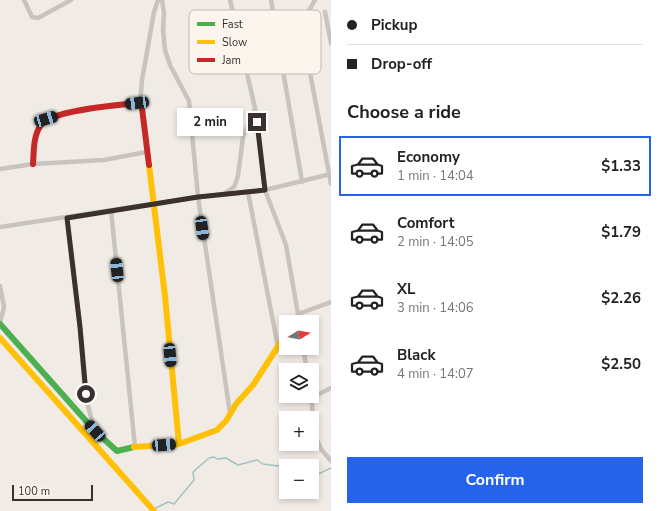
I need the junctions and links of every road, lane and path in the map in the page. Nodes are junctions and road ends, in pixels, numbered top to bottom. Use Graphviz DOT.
graph roads {
  1 [pos="24,0"];
  2 [pos="71,0"];
  3 [pos="158,0"];
  4 [pos="162,0"];
  5 [pos="230,0"];
  6 [pos="271,0"];
  7 [pos="314,0"];
  8 [pos="232,10"];
  9 [pos="273,10"];
  10 [pos="309,10"];
  11 [pos="325,12"];
  12 [pos="331,44"];
  13 [pos="247,74"];
  14 [pos="284,74"];
  15 [pos="310,74"];
  16 [pos="140,104"];
  17 [pos="255,108"];
  18 [pos="146,152"];
  19 [pos="33,164"];
  20 [pos="0,169"];
  21 [pos="330,175"];
  22 [pos="302,182"];
  23 [pos="331,184"];
  24 [pos="265,190"];
  25 [pos="248,192"];
  26 [pos="224,194"];
  27 [pos="198,197"];
  28 [pos="153,203"];
  29 [pos="111,210"];
  30 [pos="67,218"];
  31 [pos="0,227"];
  32 [pos="0,286"];
  33 [pos="331,302"];
  34 [pos="298,314"];
  35 [pos="0,323"];
  36 [pos="0,338"];
  37 [pos="278,347"];
  38 [pos="331,388"];
  39 [pos="319,394"];
  40 [pos="311,403"];
  41 [pos="230,413"];
  42 [pos="95,431"];
  43 [pos="179,444"];
  44 [pos="135,447"];
  45 [pos="331,461"];
  46 [pos="154,511"];
  1 -- 2 [label="street"];
  3 -- 16 [label="street"];
  4 -- 27 [label="street"];
  5 -- 8 [label="street"];
  6 -- 9 [label="street"];
  7 -- 10 [label="street"];
  11 -- 12 [label="street"];
  13 -- 17 [label="street"];
  14 -- 22 [label="street"];
  15 -- 21 [label="street"];
  16 -- 18 [label="main road"];
  16 -- 19 [label="main road"];
  17 -- 24 [label="street"];
  17 -- 26 [label="street"];
  18 -- 19 [label="street"];
  18 -- 28 [label="main road"];
  19 -- 20 [label="street"];
  21 -- 22 [label="street"];
  21 -- 23 [label="street"];
  22 -- 24 [label="street"];
  24 -- 25 [label="street"];
  24 -- 34 [label="street"];
  25 -- 26 [label="street"];
  25 -- 37 [label="street"];
  26 -- 27 [label="street"];
  27 -- 28 [label="street"];
  27 -- 41 [label="street"];
  28 -- 29 [label="street"];
  28 -- 43 [label="main road"];
  29 -- 30 [label="street"];
  29 -- 44 [label="street"];
  30 -- 31 [label="street"];
  30 -- 42 [label="street"];
  32 -- 35 [label="street"];
  33 -- 34 [label="street"];
  35 -- 42 [label="main road"];
  36 -- 46 [label="main road"];
  37 -- 41 [label="main road"];
  38 -- 39 [label="street"];
  40 -- 45 [label="street"];
  41 -- 43 [label="main road"];
  42 -- 44 [label="main road"];
  43 -- 44 [label="main road"];
}
